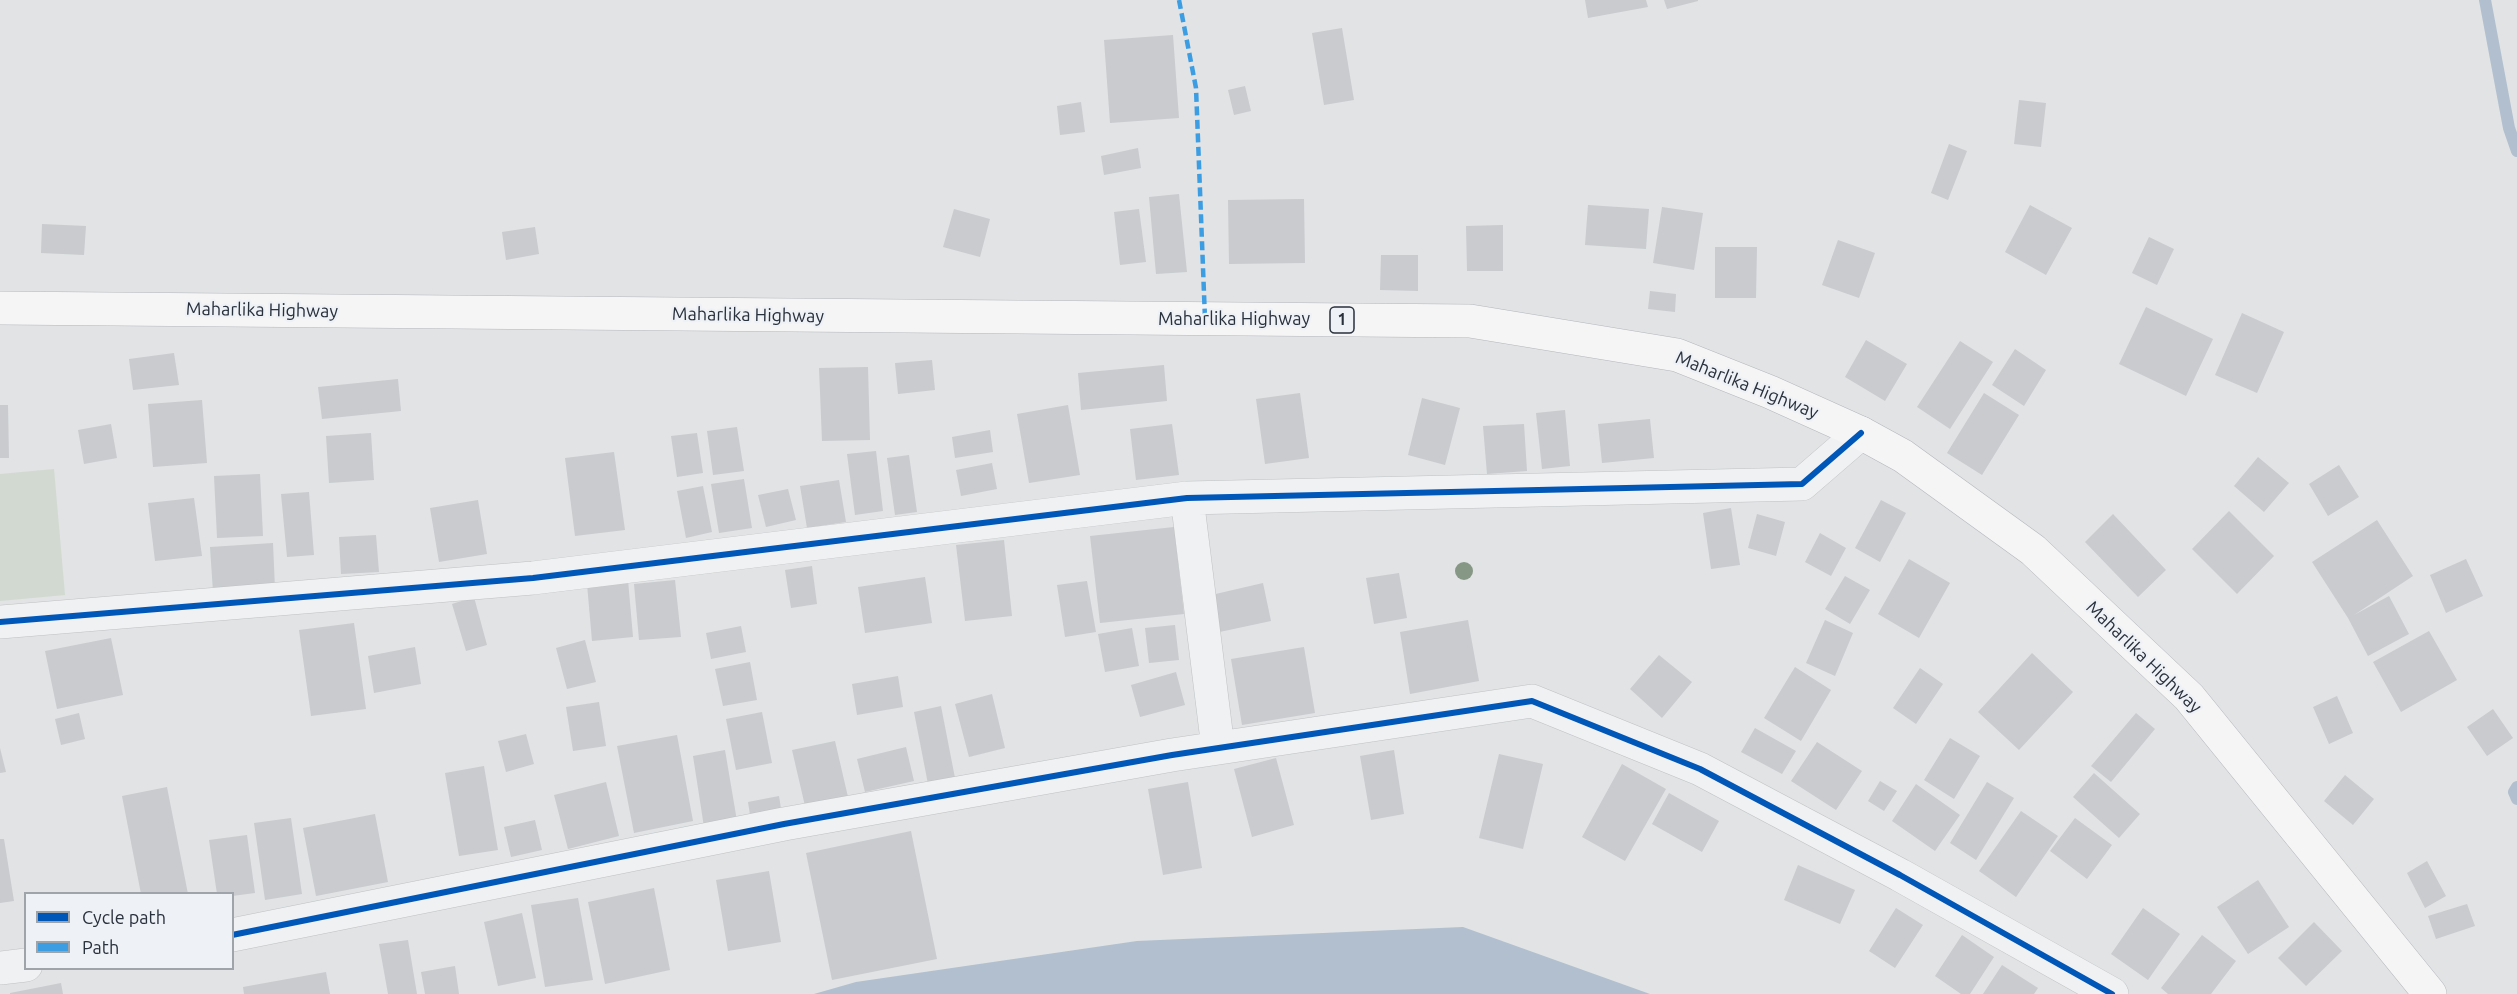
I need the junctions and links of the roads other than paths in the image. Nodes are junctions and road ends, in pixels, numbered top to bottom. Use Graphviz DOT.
graph roads {
  1 [pos="0,308"];
  2 [pos="1861,433"];
  3 [pos="1187,498"];
  4 [pos="0,622"];
  5 [pos="1218,748"];
  6 [pos="234,935"];
  7 [pos="24,965"];
  8 [pos="0,968"];
  9 [pos="2112,994"];
  10 [pos="2430,994"];
  1 -- 2 [label="highway, Maharlika Highway / 1"];
  2 -- 3 [label="street"];
  2 -- 10 [label="highway, Maharlika Highway / 1"];
  3 -- 4 [label="street"];
  3 -- 5 [label="street"];
  5 -- 6 [label="street"];
  5 -- 9 [label="street"];
  7 -- 8 [label="street"];
}
